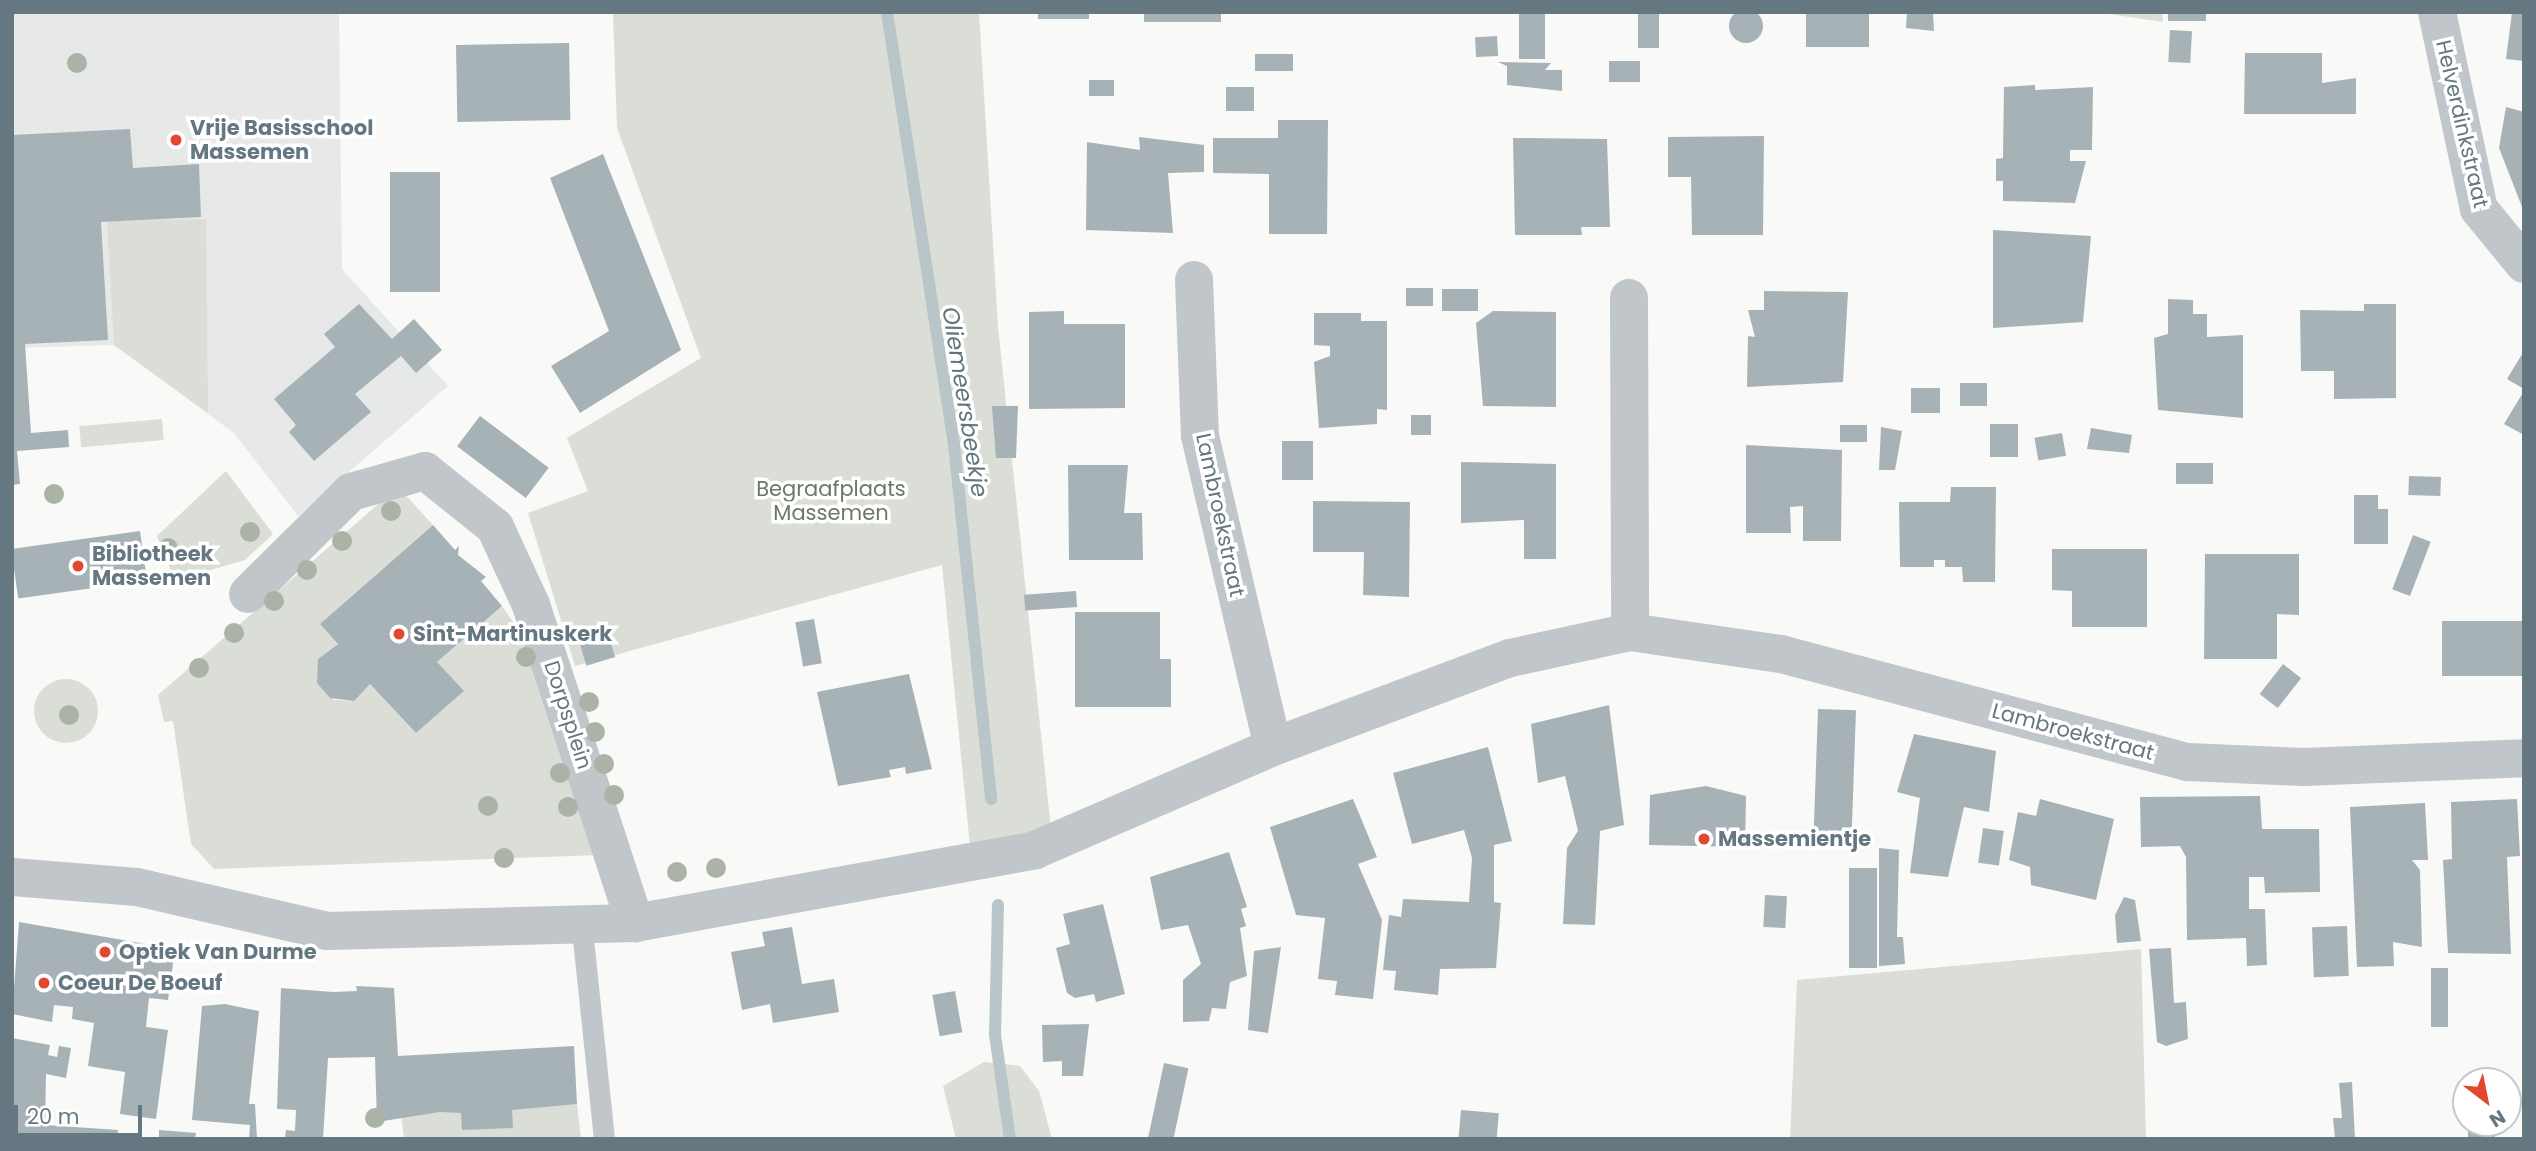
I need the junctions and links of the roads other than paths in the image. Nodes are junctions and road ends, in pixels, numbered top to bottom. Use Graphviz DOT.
graph roads {
  1 [pos="2437,12"];
  2 [pos="2524,264"];
  3 [pos="1194,280"];
  4 [pos="1629,299"];
  5 [pos="248,594"];
  6 [pos="1630,632"];
  7 [pos="1273,747"];
  8 [pos="2524,758"];
  9 [pos="12,877"];
  10 [pos="581,920"];
  11 [pos="635,923"];
  12 [pos="604,1139"];
  1 -- 2 [label="street, Helverdinkstraat"];
  3 -- 7 [label="street, Lambroekstraat"];
  4 -- 6 [label="street"];
  5 -- 11 [label="street, Dorpsplein"];
  6 -- 7 [label="street, Lambroekstraat"];
  6 -- 8 [label="street, Lambroekstraat"];
  7 -- 11 [label="street, Lambroekstraat"];
  9 -- 10 [label="street"];
  10 -- 11 [label="street"];
  10 -- 12 [label="lane"];
}
